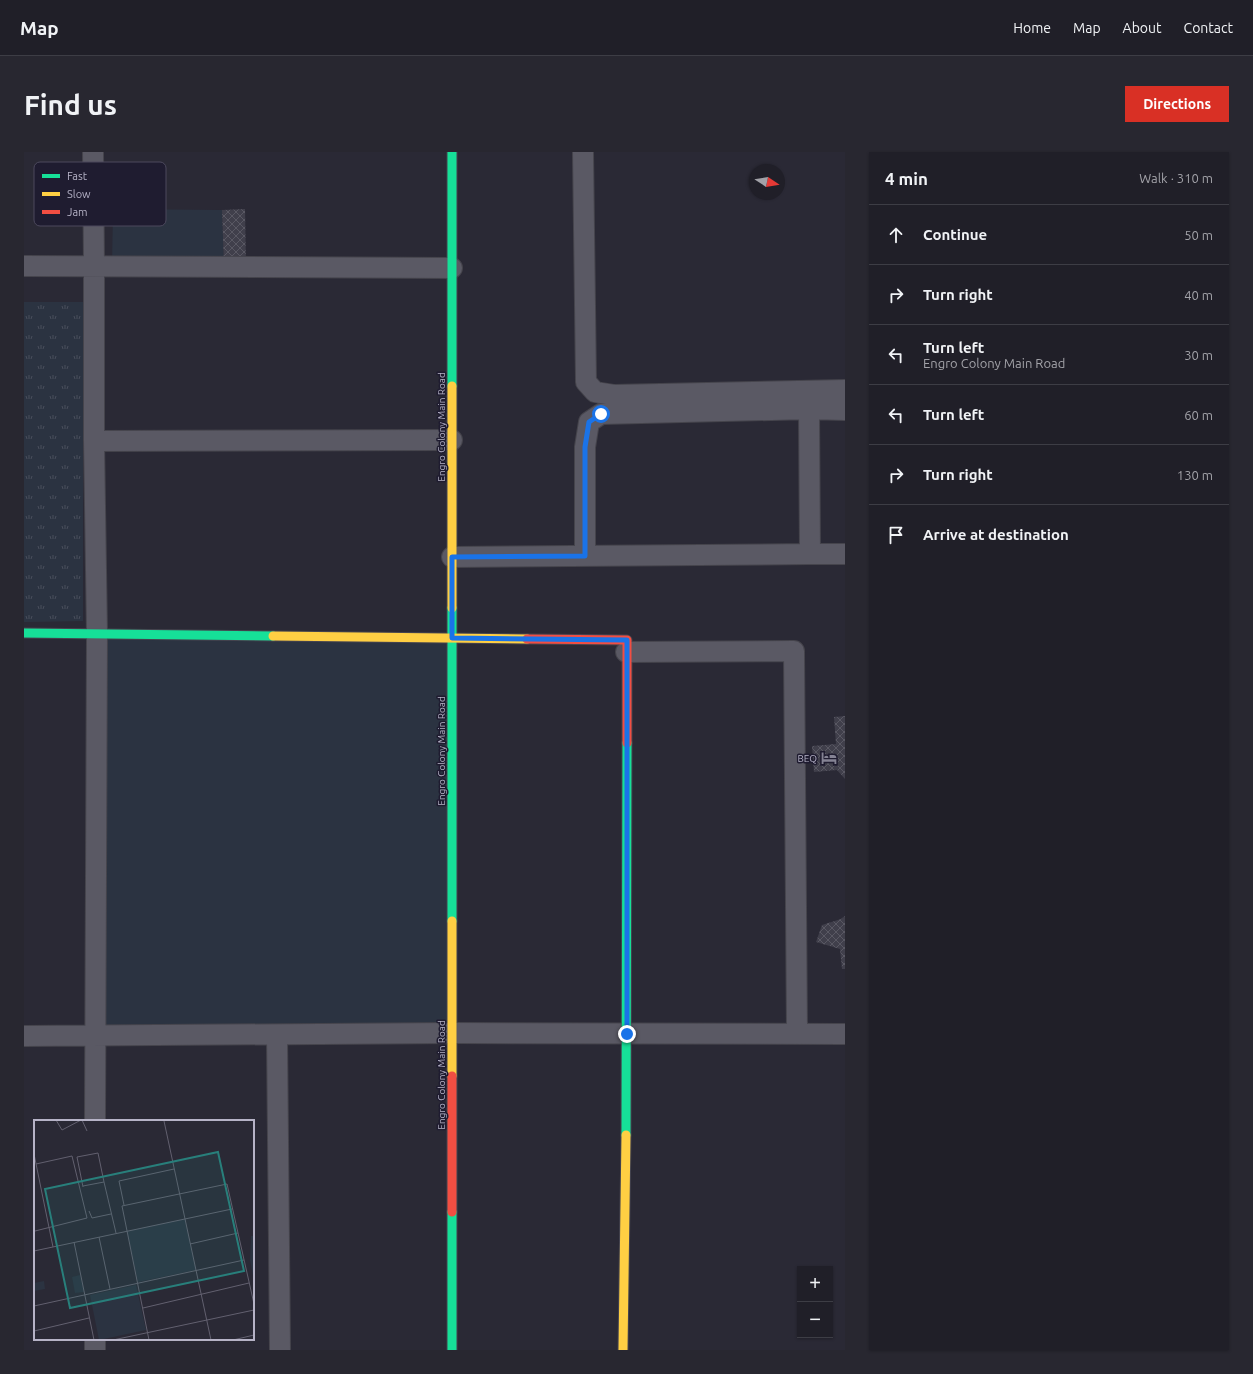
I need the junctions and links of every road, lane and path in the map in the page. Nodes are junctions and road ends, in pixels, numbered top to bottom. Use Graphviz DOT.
graph roads {
  1 [pos="93,152"];
  2 [pos="452,152"];
  3 [pos="583,152"];
  4 [pos="93,162"];
  5 [pos="94,226"];
  6 [pos="24,266"];
  7 [pos="94,266"];
  8 [pos="452,268"];
  9 [pos="845,390"];
  10 [pos="809,409"];
  11 [pos="845,410"];
  12 [pos="452,440"];
  13 [pos="94,441"];
  14 [pos="810,554"];
  15 [pos="845,554"];
  16 [pos="585,556"];
  17 [pos="452,557"];
  18 [pos="24,633"];
  19 [pos="97,634"];
  20 [pos="452,638"];
  21 [pos="626,652"];
  22 [pos="452,1033"];
  23 [pos="627,1034"];
  24 [pos="796,1034"];
  25 [pos="845,1034"];
  26 [pos="277,1035"];
  27 [pos="24,1036"];
  28 [pos="95,1036"];
  29 [pos="95,1120"];
  30 [pos="280,1350"];
  31 [pos="452,1350"];
  32 [pos="623,1350"];
  1 -- 4 [label="street"];
  2 -- 8 [label="street, Engro Colony Main Road"];
  3 -- 9 [label="street"];
  5 -- 7 [label="street"];
  6 -- 7 [label="street"];
  7 -- 8 [label="street"];
  7 -- 13 [label="street"];
  8 -- 12 [label="street, Engro Colony Main Road"];
  10 -- 11 [label="street"];
  10 -- 14 [label="street"];
  10 -- 16 [label="street"];
  12 -- 13 [label="street"];
  12 -- 17 [label="street, Engro Colony Main Road"];
  13 -- 19 [label="street"];
  14 -- 15 [label="street"];
  14 -- 16 [label="street"];
  16 -- 17 [label="street"];
  17 -- 20 [label="street, Engro Colony Main Road"];
  18 -- 19 [label="street"];
  19 -- 20 [label="street"];
  19 -- 28 [label="street"];
  20 -- 21 [label="street"];
  20 -- 22 [label="street, Engro Colony Main Road"];
  21 -- 23 [label="street"];
  21 -- 24 [label="street"];
  22 -- 23 [label="street"];
  22 -- 26 [label="street"];
  22 -- 31 [label="street, Engro Colony Main Road"];
  23 -- 24 [label="street"];
  23 -- 32 [label="street"];
  24 -- 25 [label="street"];
  26 -- 28 [label="street"];
  26 -- 30 [label="street"];
  27 -- 28 [label="street"];
  28 -- 29 [label="street"];
}
